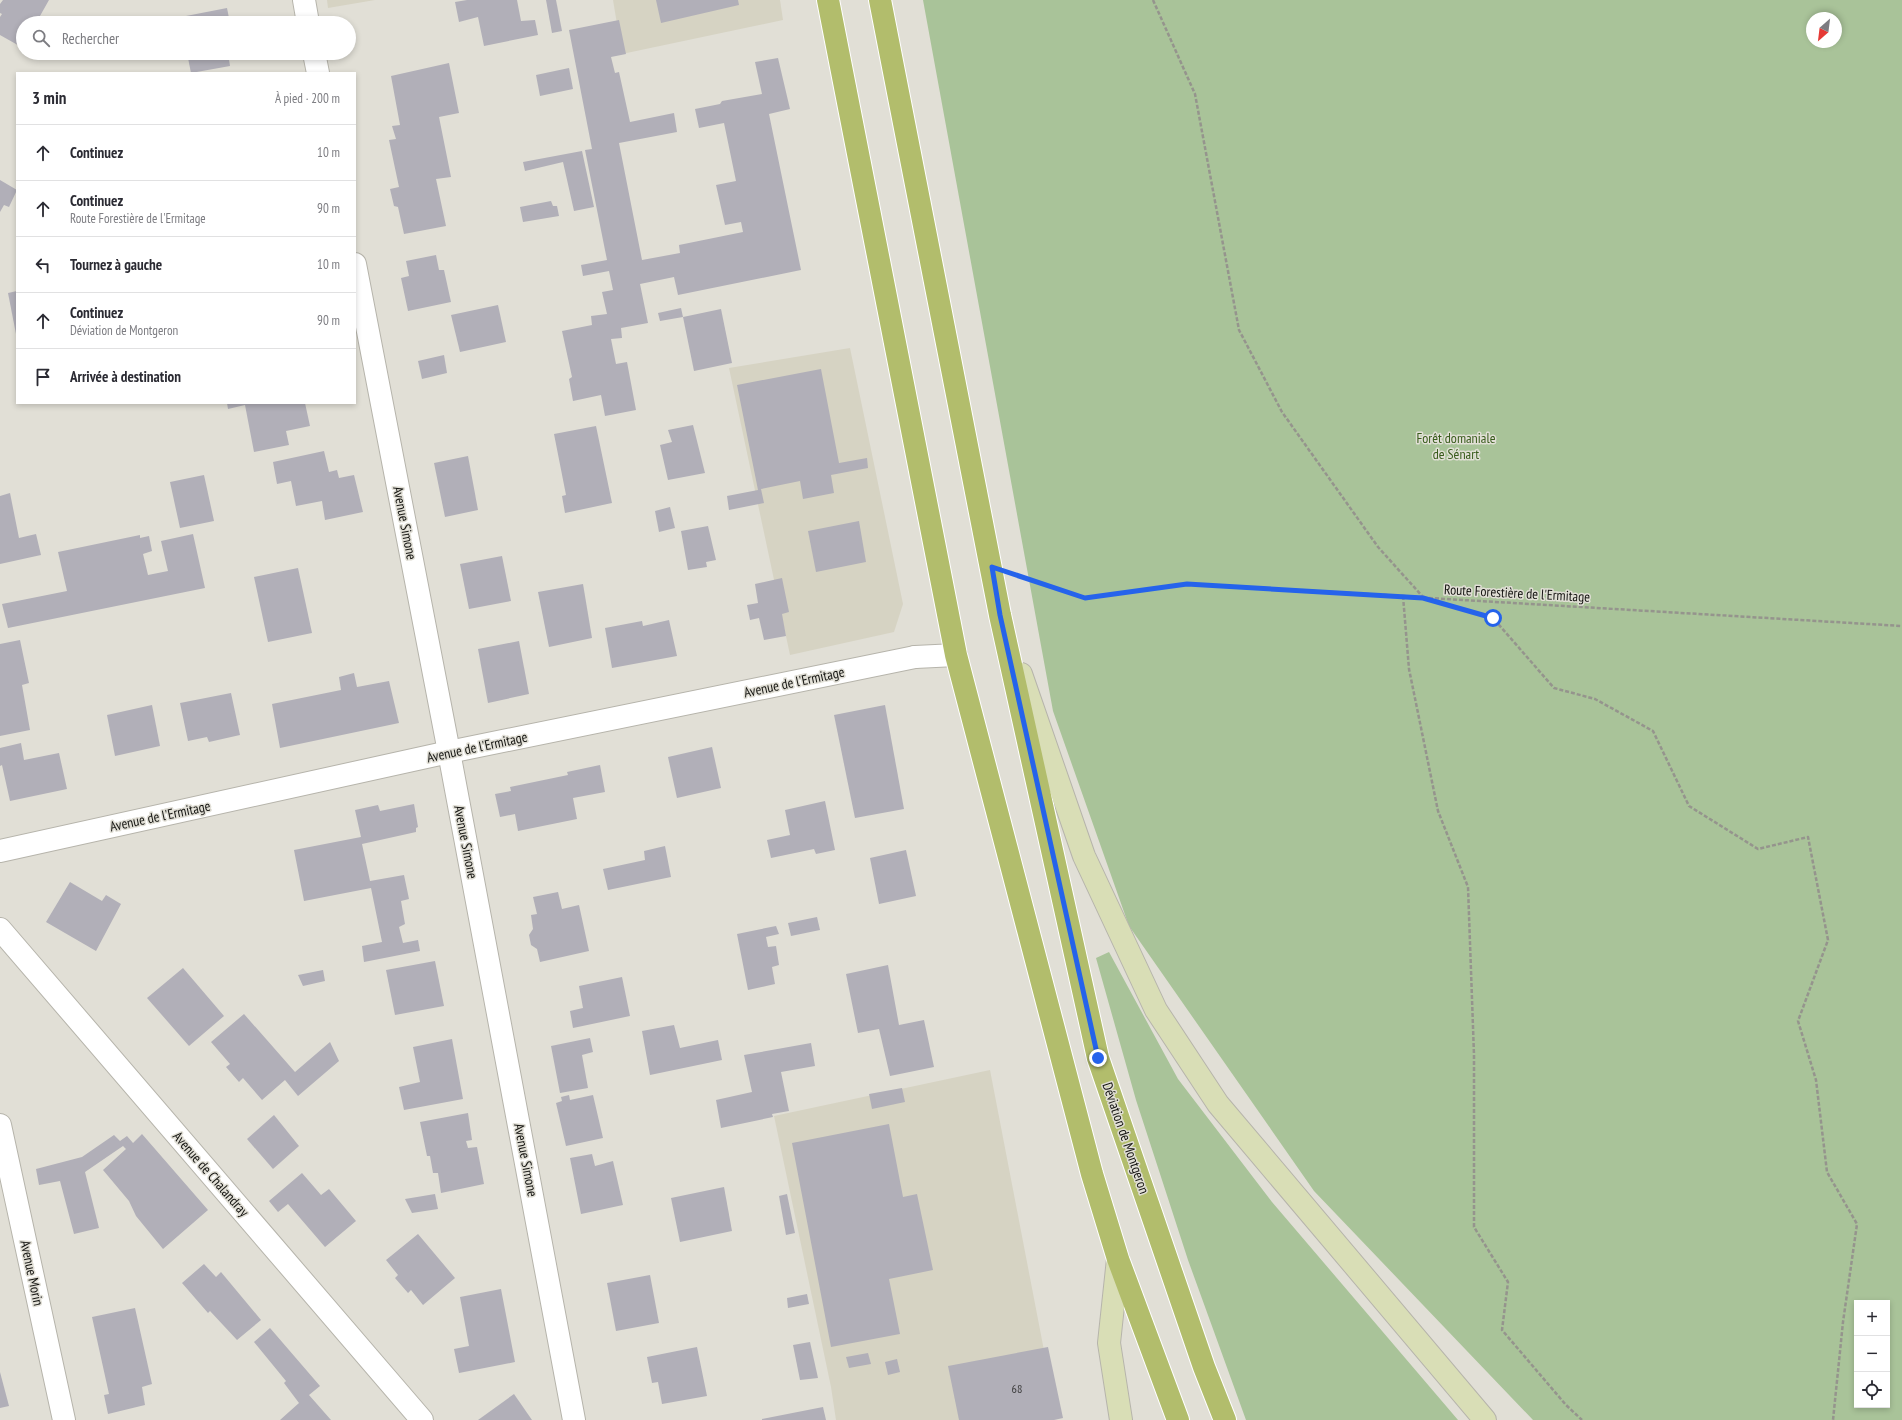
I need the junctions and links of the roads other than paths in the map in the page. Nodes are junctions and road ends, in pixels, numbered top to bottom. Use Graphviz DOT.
graph roads {
  1 [pos="304,0"];
  2 [pos="828,0"];
  3 [pos="880,0"];
  4 [pos="307,16"];
  5 [pos="315,60"];
  6 [pos="318,72"];
  7 [pos="356,269"];
  8 [pos="1000,615"];
  9 [pos="956,656"];
  10 [pos="450,752"];
  11 [pos="0,851"];
  12 [pos="0,929"];
  13 [pos="7,946"];
  14 [pos="0,1125"];
  15 [pos="1118,1259"];
  16 [pos="64,1420"];
  17 [pos="422,1420"];
  18 [pos="574,1420"];
  19 [pos="1121,1420"];
  20 [pos="1178,1420"];
  21 [pos="1225,1420"];
  22 [pos="1485,1420"];
  1 -- 4 [label="street"];
  2 -- 9 [label="main road"];
  3 -- 8 [label="main road, Déviation de Montgeron"];
  5 -- 6 [label="street"];
  7 -- 10 [label="street, Avenue Simone"];
  8 -- 21 [label="main road, Déviation de Montgeron"];
  8 -- 22 [label="main road"];
  9 -- 10 [label="street, Avenue de l'Ermitage"];
  9 -- 15 [label="main road"];
  10 -- 11 [label="street, Avenue de l'Ermitage"];
  10 -- 18 [label="street, Avenue Simone"];
  12 -- 13 [label="street, Avenue de Chalandray"];
  13 -- 17 [label="street, Avenue de Chalandray"];
  14 -- 16 [label="street, Avenue Morin"];
  15 -- 19 [label="main road"];
  15 -- 20 [label="main road"];
}
